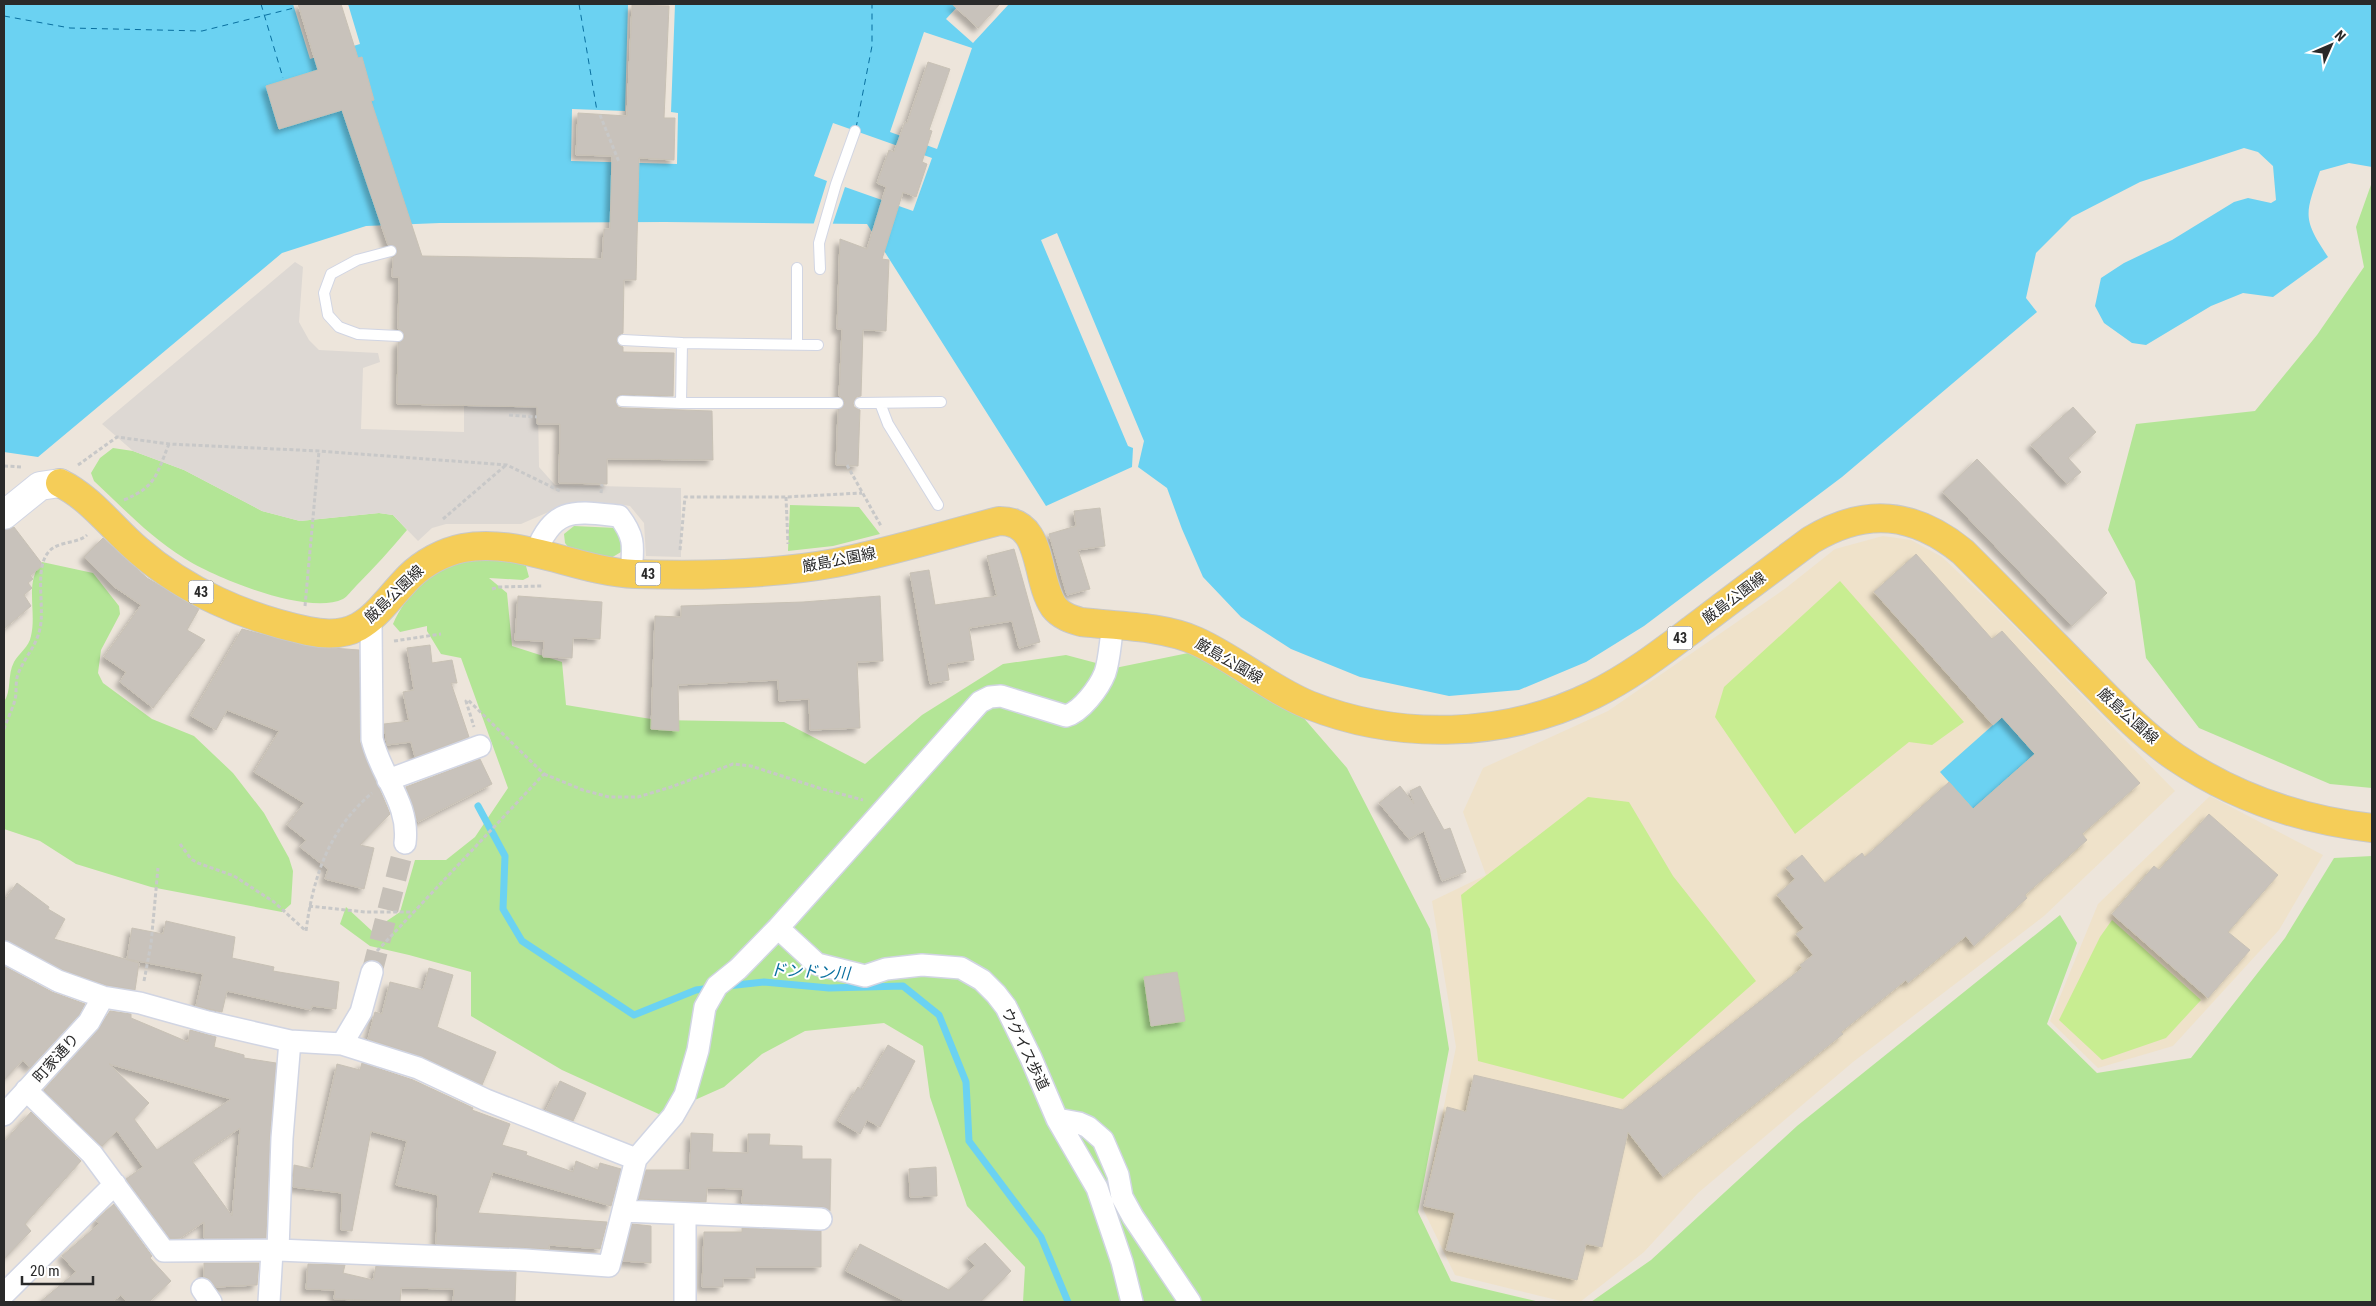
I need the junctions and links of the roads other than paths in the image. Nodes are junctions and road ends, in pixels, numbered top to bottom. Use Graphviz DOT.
graph roads {
  1 [pos="855,131"];
  2 [pos="391,251"];
  3 [pos="797,268"];
  4 [pos="820,268"];
  5 [pos="398,336"];
  6 [pos="623,340"];
  7 [pos="682,342"];
  8 [pos="797,344"];
  9 [pos="818,345"];
  10 [pos="622,401"];
  11 [pos="681,402"];
  12 [pos="941,402"];
  13 [pos="838,403"];
  14 [pos="860,403"];
  15 [pos="880,403"];
  16 [pos="938,505"];
  17 [pos="4,515"];
  18 [pos="535,554"];
  19 [pos="631,574"];
  20 [pos="1113,626"];
  21 [pos="371,631"];
  22 [pos="480,746"];
  23 [pos="388,780"];
  24 [pos="2372,828"];
  25 [pos="405,843"];
  26 [pos="778,928"];
  27 [pos="4,952"];
  28 [pos="372,972"];
  29 [pos="103,997"];
  30 [pos="290,1041"];
  31 [pos="342,1044"];
  32 [pos="26,1090"];
  33 [pos="4,1115"];
  34 [pos="1057,1119"];
  35 [pos="636,1159"];
  36 [pos="114,1184"];
  37 [pos="623,1211"];
  38 [pos="685,1214"];
  39 [pos="821,1219"];
  40 [pos="275,1250"];
  41 [pos="4,1294"];
  42 [pos="269,1302"];
  43 [pos="685,1302"];
  44 [pos="1132,1302"];
  45 [pos="1190,1302"];
  1 -- 4 [label="lane"];
  2 -- 5 [label="lane"];
  3 -- 8 [label="lane"];
  6 -- 7 [label="lane"];
  7 -- 8 [label="lane"];
  7 -- 11 [label="lane"];
  8 -- 9 [label="lane"];
  10 -- 11 [label="lane"];
  11 -- 13 [label="lane"];
  12 -- 15 [label="lane"];
  14 -- 15 [label="lane"];
  15 -- 16 [label="lane"];
  17 -- 21 [label="main road, 厳島公園線 / 43"];
  18 -- 19 [label="main road, 厳島公園線 / 43"];
  18 -- 19 [label="street"];
  18 -- 21 [label="main road, 厳島公園線 / 43"];
  19 -- 20 [label="main road, 厳島公園線 / 43"];
  20 -- 24 [label="main road, 厳島公園線 / 43"];
  20 -- 26 [label="street"];
  21 -- 23 [label="street"];
  22 -- 23 [label="street"];
  23 -- 25 [label="street"];
  26 -- 34 [label="street, ウグイス歩道"];
  26 -- 35 [label="street"];
  27 -- 29 [label="street"];
  28 -- 31 [label="street"];
  29 -- 30 [label="street"];
  29 -- 32 [label="street, 町家通り"];
  30 -- 31 [label="street"];
  30 -- 40 [label="street"];
  31 -- 35 [label="street"];
  32 -- 33 [label="street, 町家通り"];
  32 -- 36 [label="street"];
  34 -- 44 [label="street, ウグイス歩道"];
  34 -- 45 [label="street"];
  35 -- 37 [label="street"];
  36 -- 40 [label="street"];
  36 -- 41 [label="street"];
  37 -- 38 [label="street"];
  37 -- 40 [label="street"];
  38 -- 39 [label="street"];
  38 -- 43 [label="street"];
  40 -- 42 [label="street"];
}
